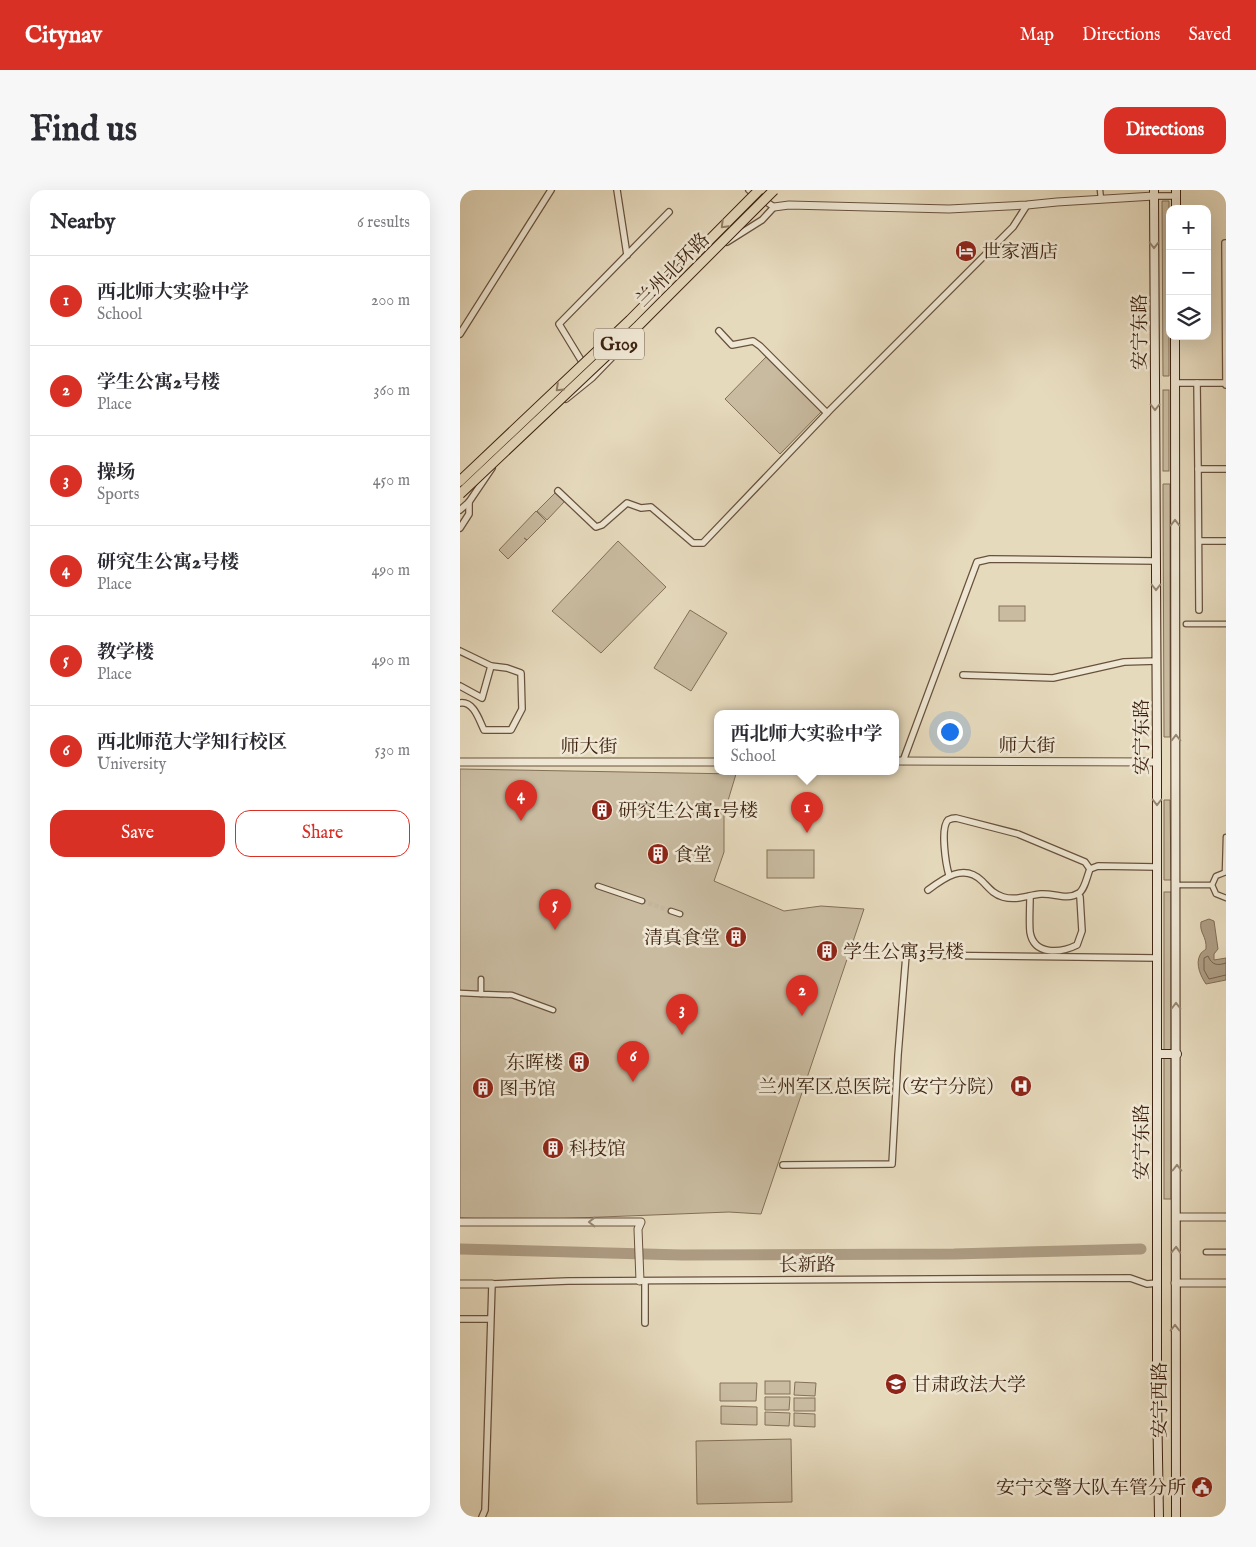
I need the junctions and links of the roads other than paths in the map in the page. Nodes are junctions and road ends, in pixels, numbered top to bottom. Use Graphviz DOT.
graph roads {
  1 [pos="551,190"];
  2 [pos="617,190"];
  3 [pos="749,190"];
  4 [pos="759,190"];
  5 [pos="774,190"];
  6 [pos="1100,190"];
  7 [pos="1154,193"];
  8 [pos="1176,193"];
  9 [pos="1101,199"];
  10 [pos="1027,206"];
  11 [pos="774,207"];
  12 [pos="669,212"];
  13 [pos="1225,243"];
  14 [pos="627,255"];
  15 [pos="1225,310"];
  16 [pos="719,331"];
  17 [pos="460,334"];
  18 [pos="1175,340"];
  19 [pos="592,378"];
  20 [pos="1175,383"];
  21 [pos="1197,383"];
  22 [pos="1226,384"];
  23 [pos="827,413"];
  24 [pos="1198,469"];
  25 [pos="1226,469"];
  26 [pos="460,480"];
  27 [pos="558,491"];
  28 [pos="460,494"];
  29 [pos="469,502"];
  30 [pos="460,510"];
  31 [pos="460,528"];
  32 [pos="1199,541"];
  33 [pos="1226,541"];
  34 [pos="1156,561"];
  35 [pos="1199,610"];
  36 [pos="1186,624"];
  37 [pos="1226,624"];
  38 [pos="460,651"];
  39 [pos="1157,661"];
  40 [pos="490,666"];
  41 [pos="963,675"];
  42 [pos="460,686"];
  43 [pos="460,703"];
  44 [pos="899,761"];
  45 [pos="460,762"];
  46 [pos="714,762"];
  47 [pos="1157,762"];
  48 [pos="1226,837"];
  49 [pos="1157,867"];
  50 [pos="1090,869"];
  51 [pos="1226,872"];
  52 [pos="949,875"];
  53 [pos="1176,885"];
  54 [pos="1212,885"];
  55 [pos="598,886"];
  56 [pos="928,890"];
  57 [pos="1078,894"];
  58 [pos="1030,896"];
  59 [pos="1226,898"];
  60 [pos="642,901"];
  61 [pos="671,911"];
  62 [pos="680,914"];
  63 [pos="1157,958"];
  64 [pos="481,979"];
  65 [pos="460,993"];
  66 [pos="481,994"];
  67 [pos="553,1010"];
  68 [pos="1157,1054"];
  69 [pos="1177,1054"];
  70 [pos="783,1165"];
  71 [pos="1177,1217"];
  72 [pos="1226,1217"];
  73 [pos="460,1222"];
  74 [pos="1206,1252"];
  75 [pos="1226,1252"];
  76 [pos="642,1281"];
  77 [pos="1226,1282"];
  78 [pos="1157,1283"];
  79 [pos="1175,1283"];
  80 [pos="460,1284"];
  81 [pos="492,1284"];
  82 [pos="460,1319"];
  83 [pos="490,1319"];
  84 [pos="646,1323"];
  85 [pos="482,1517"];
  86 [pos="1159,1517"];
  87 [pos="1176,1517"];
  1 -- 17 [label="street"];
  2 -- 14 [label="street"];
  3 -- 11 [label="street"];
  4 -- 26 [label="highway, 兰州北环路 / G109, one-way, bridge"];
  5 -- 28 [label="highway, 兰州北环路 / G109, bridge"];
  6 -- 9 [label="street"];
  7 -- 8 [label="street"];
  7 -- 9 [label="street"];
  7 -- 34 [label="main road, 安宁东路, one-way"];
  9 -- 10 [label="street"];
  10 -- 11 [label="street"];
  10 -- 23 [label="street"];
  11 -- 19 [label="street"];
  12 -- 14 [label="street"];
  13 -- 15 [label="street"];
  14 -- 19 [label="street"];
  15 -- 22 [label="street"];
  16 -- 23 [label="street"];
  18 -- 20 [label="main road, 安宁东路"];
  19 -- 29 [label="street"];
  20 -- 21 [label="street"];
  53 -- 20 [label="main road, 安宁东路, one-way"];
  21 -- 22 [label="street"];
  21 -- 24 [label="street"];
  23 -- 27 [label="street"];
  24 -- 25 [label="street"];
  24 -- 32 [label="street"];
  29 -- 30 [label="street"];
  29 -- 31 [label="street"];
  32 -- 33 [label="street"];
  32 -- 35 [label="street"];
  34 -- 39 [label="main road, 安宁东路, one-way"];
  34 -- 44 [label="street"];
  36 -- 37 [label="street"];
  38 -- 40 [label="street"];
  39 -- 41 [label="street"];
  39 -- 47 [label="main road, 安宁东路"];
  40 -- 42 [label="street"];
  40 -- 43 [label="street"];
  44 -- 47 [label="street, 师大街"];
  45 -- 46 [label="street, 师大街"];
  47 -- 49 [label="main road, 安宁东路, one-way"];
  48 -- 51 [label="street"];
  49 -- 50 [label="street"];
  49 -- 63 [label="main road, 安宁东路"];
  50 -- 52 [label="street"];
  50 -- 57 [label="street"];
  51 -- 54 [label="street"];
  52 -- 56 [label="street"];
  52 -- 58 [label="street"];
  53 -- 54 [label="street"];
  69 -- 53 [label="main road, 安宁东路, one-way"];
  54 -- 59 [label="street"];
  55 -- 60 [label="street"];
  57 -- 58 [label="street"];
  57 -- 58 [label="street"];
  61 -- 62 [label="street"];
  63 -- 68 [label="main road, 安宁东路"];
  63 -- 70 [label="street"];
  64 -- 66 [label="street"];
  65 -- 66 [label="street"];
  66 -- 67 [label="street"];
  68 -- 69 [label="main road"];
  68 -- 78 [label="main road, 安宁东路"];
  71 -- 69 [label="main road, 安宁东路, one-way"];
  71 -- 72 [label="street"];
  79 -- 71 [label="main road, 安宁东路, one-way"];
  76 -- 73 [label="street, one-way"];
  74 -- 75 [label="street"];
  76 -- 78 [label="street, 长新路"];
  76 -- 81 [label="street, 长新路"];
  76 -- 84 [label="street"];
  77 -- 79 [label="street"];
  78 -- 86 [label="main road, 安宁西路"];
  87 -- 79 [label="main road, 安宁西路, one-way"];
  80 -- 81 [label="street"];
  81 -- 83 [label="street"];
  82 -- 83 [label="street"];
  83 -- 85 [label="street"];
}
